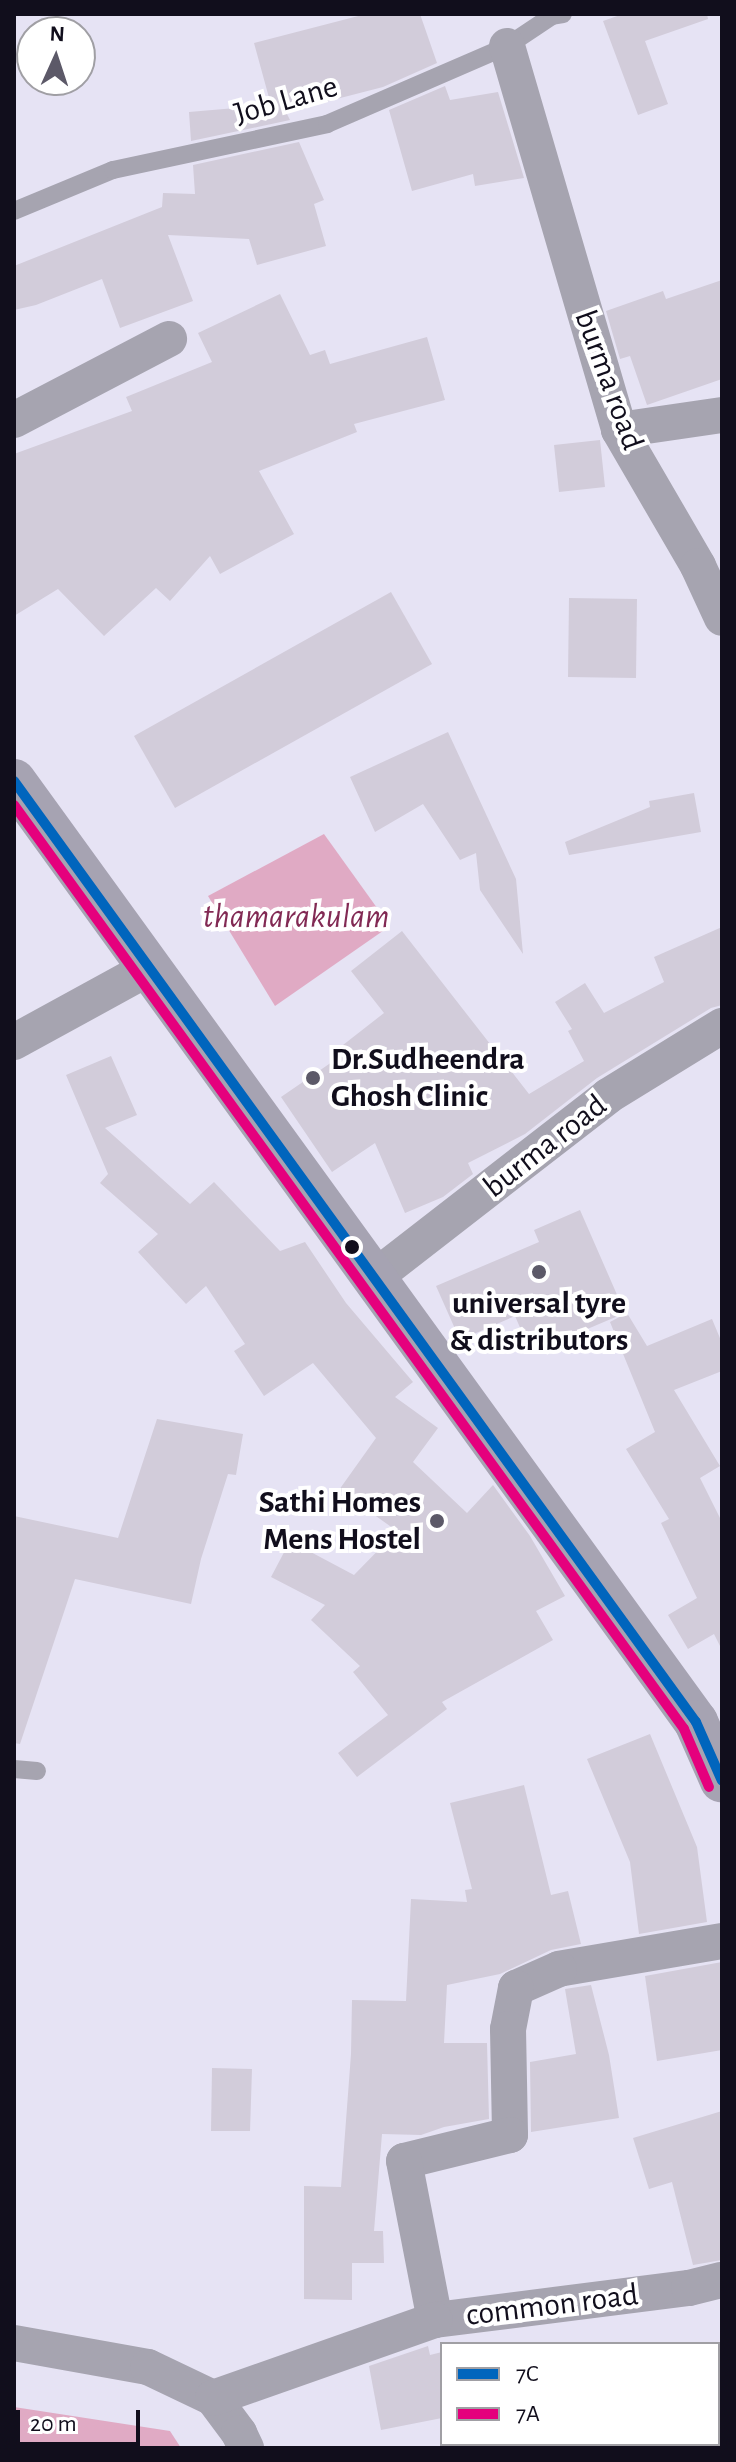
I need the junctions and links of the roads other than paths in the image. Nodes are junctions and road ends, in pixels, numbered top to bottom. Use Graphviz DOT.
graph roads {
  1 [pos="563,14"];
  2 [pos="507,46"];
  3 [pos="14,211"];
  4 [pos="169,339"];
  5 [pos="722,415"];
  6 [pos="14,420"];
  7 [pos="619,430"];
  8 [pos="722,618"];
  9 [pos="15,784"];
  10 [pos="149,968"];
  11 [pos="722,1026"];
  12 [pos="14,1042"];
  13 [pos="375,1277"];
  14 [pos="709,1717"];
  15 [pos="14,1769"];
  16 [pos="37,1771"];
  17 [pos="722,1781"];
  18 [pos="722,1941"];
  19 [pos="722,2280"];
  20 [pos="435,2320"];
  21 [pos="14,2343"];
  22 [pos="213,2398"];
  23 [pos="246,2448"];
  1 -- 2 [label="lane, Job Lane"];
  2 -- 3 [label="lane, Job Lane"];
  2 -- 7 [label="street, burma road"];
  4 -- 6 [label="street"];
  5 -- 7 [label="street"];
  7 -- 8 [label="street, burma road"];
  9 -- 10 [label="main road"];
  10 -- 12 [label="street"];
  10 -- 13 [label="main road"];
  11 -- 13 [label="street, burma road"];
  13 -- 14 [label="main road"];
  14 -- 17 [label="main road"];
  15 -- 16 [label="lane"];
  18 -- 20 [label="street, common road"];
  19 -- 20 [label="street, common road"];
  20 -- 22 [label="street"];
  21 -- 22 [label="street"];
  22 -- 23 [label="street"];
}
